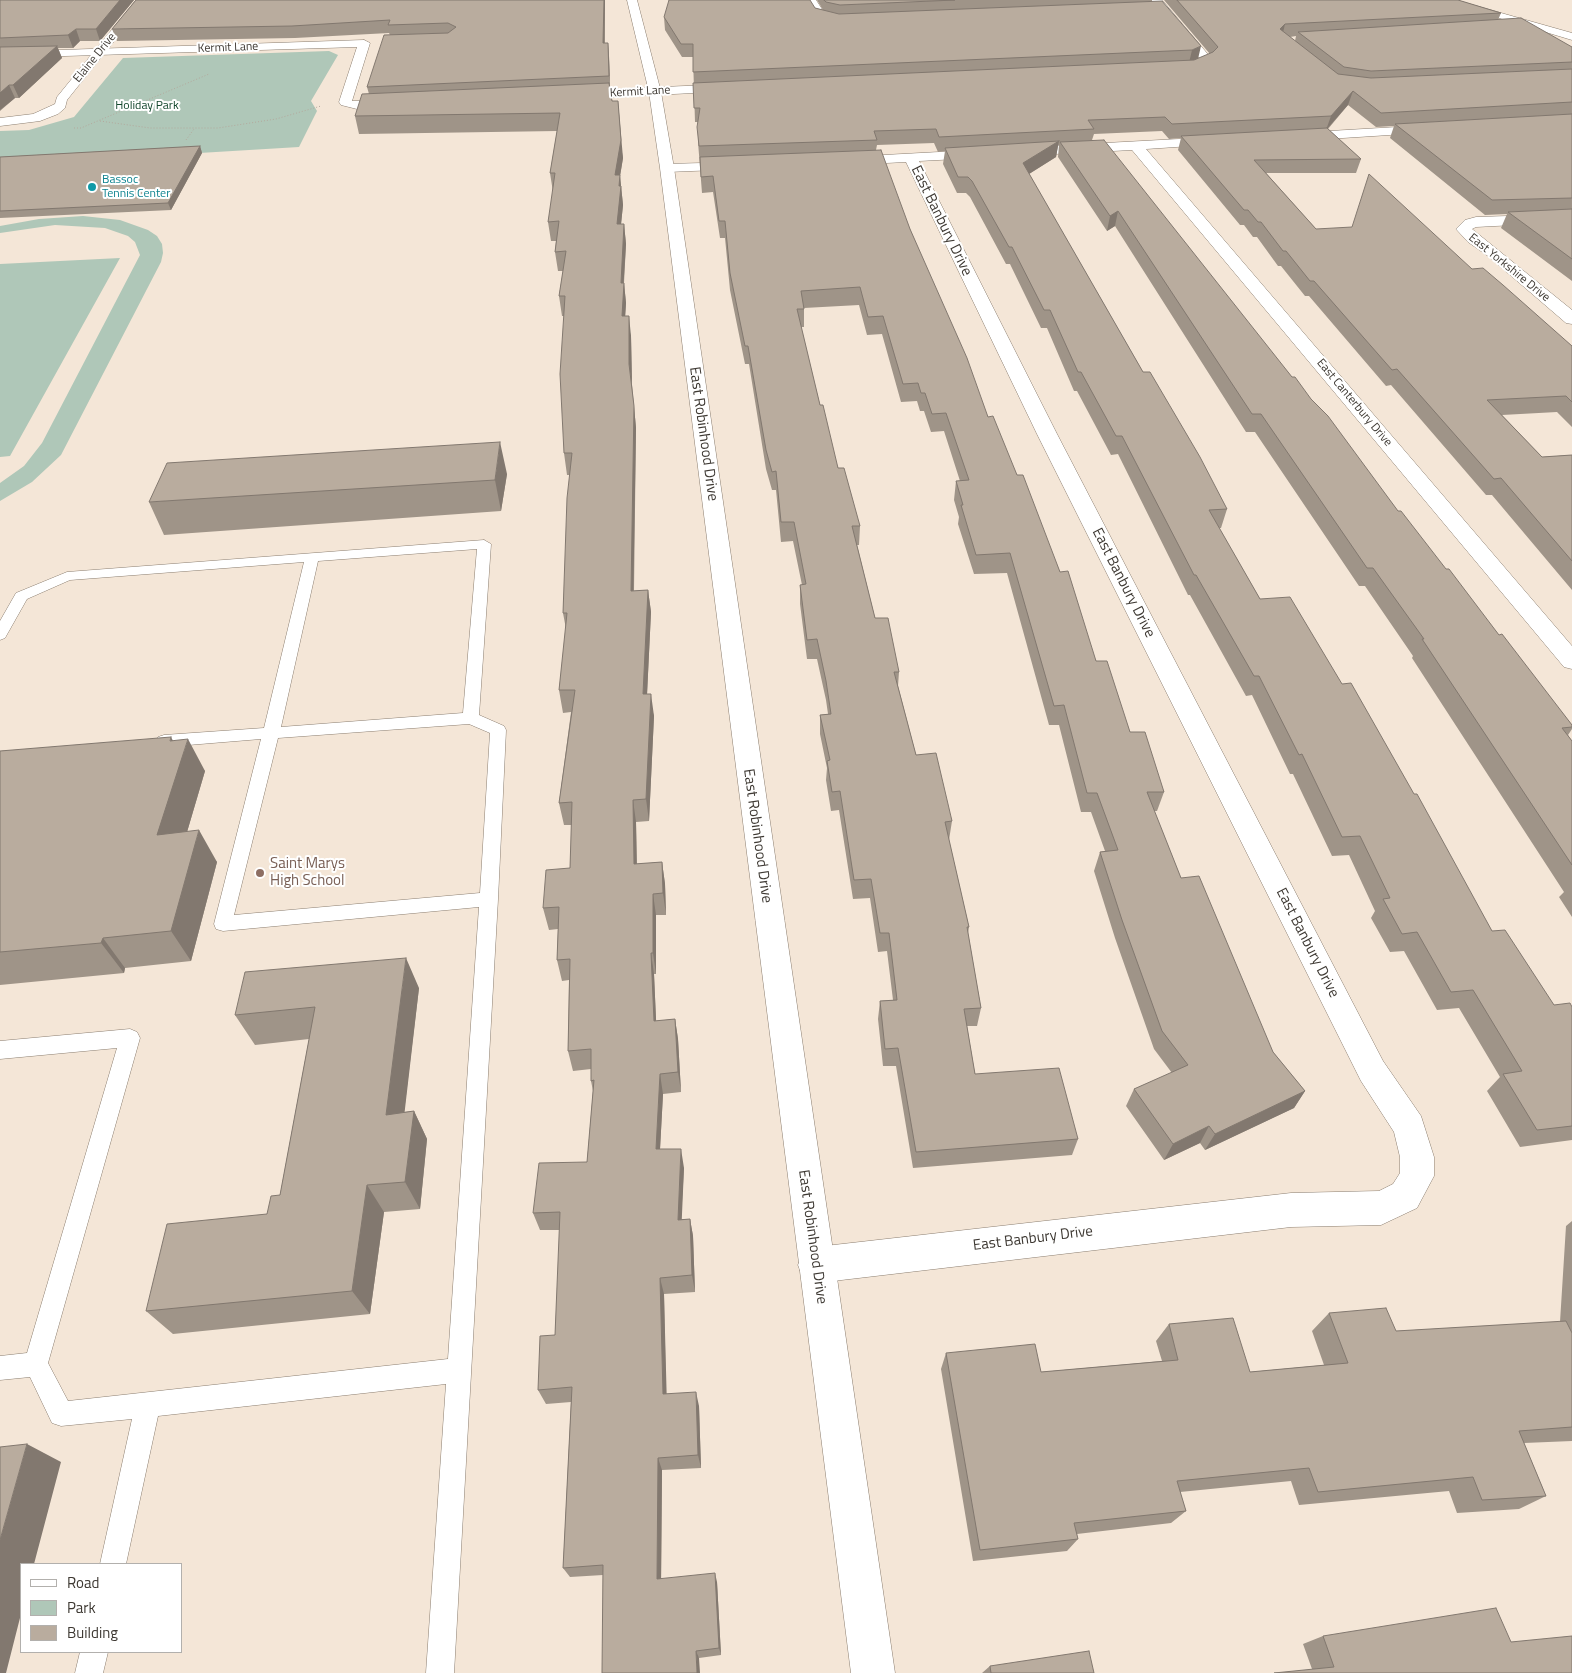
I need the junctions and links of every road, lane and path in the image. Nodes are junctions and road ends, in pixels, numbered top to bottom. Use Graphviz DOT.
graph roads {
  1 [pos="142,0"];
  2 [pos="632,0"];
  3 [pos="811,0"];
  4 [pos="1444,0"];
  5 [pos="1157,6"];
  6 [pos="859,21"];
  7 [pos="1534,27"];
  8 [pos="1507,28"];
  9 [pos="1572,37"];
  10 [pos="100,52"];
  11 [pos="0,55"];
  12 [pos="1168,68"];
  13 [pos="204,71"];
  14 [pos="743,87"];
  15 [pos="655,92"];
  16 [pos="558,96"];
  17 [pos="345,102"];
  18 [pos="409,103"];
  19 [pos="41,116"];
  20 [pos="100,120"];
  21 [pos="0,122"];
  22 [pos="194,129"];
  23 [pos="1446,129"];
  24 [pos="1281,137"];
  25 [pos="186,140"];
  26 [pos="1232,140"];
  27 [pos="1135,145"];
  28 [pos="911,159"];
  29 [pos="833,162"];
  30 [pos="746,165"];
  31 [pos="667,168"];
  32 [pos="1572,218"];
  33 [pos="1572,319"];
  34 [pos="312,557"];
  35 [pos="0,635"];
  36 [pos="1572,661"];
  37 [pos="471,718"];
  38 [pos="271,733"];
  39 [pos="145,743"];
  40 [pos="489,899"];
  41 [pos="0,1050"];
  42 [pos="816,1264"];
  43 [pos="36,1364"];
  44 [pos="0,1368"];
  45 [pos="458,1370"];
  46 [pos="148,1404"];
  47 [pos="113,1563"];
  48 [pos="94,1653"];
  49 [pos="89,1673"];
  50 [pos="440,1673"];
  51 [pos="873,1673"];
  1 -- 10 [label="street, Elaine Drive"];
  2 -- 15 [label="street, East Robinhood Drive"];
  3 -- 6 [label="street"];
  4 -- 7 [label="street"];
  5 -- 12 [label="street"];
  7 -- 8 [label="lane"];
  7 -- 9 [label="street"];
  10 -- 11 [label="street, Kermit Lane"];
  10 -- 17 [label="street, Kermit Lane"];
  10 -- 19 [label="street, Elaine Drive"];
  13 -- 20 [label="path"];
  14 -- 15 [label="street, Kermit Lane"];
  15 -- 16 [label="street, Kermit Lane"];
  15 -- 31 [label="street, East Robinhood Drive"];
  17 -- 18 [label="street"];
  17 -- 22 [label="path"];
  19 -- 20 [label="path"];
  19 -- 21 [label="street"];
  20 -- 22 [label="path"];
  22 -- 25 [label="path"];
  23 -- 24 [label="street"];
  26 -- 27 [label="street"];
  27 -- 28 [label="street"];
  27 -- 36 [label="street, East Canterbury Drive"];
  28 -- 29 [label="street"];
  28 -- 42 [label="street, East Banbury Drive"];
  30 -- 31 [label="street"];
  31 -- 42 [label="street, East Robinhood Drive"];
  32 -- 33 [label="street, East Yorkshire Drive"];
  34 -- 35 [label="lane"];
  34 -- 37 [label="lane"];
  34 -- 38 [label="lane"];
  37 -- 38 [label="lane"];
  37 -- 40 [label="lane"];
  38 -- 39 [label="lane"];
  38 -- 40 [label="lane"];
  40 -- 45 [label="lane"];
  41 -- 43 [label="lane"];
  42 -- 51 [label="street, East Robinhood Drive"];
  43 -- 44 [label="lane"];
  43 -- 46 [label="lane"];
  45 -- 46 [label="lane"];
  45 -- 50 [label="lane"];
  46 -- 47 [label="lane"];
  48 -- 49 [label="lane"];
}
